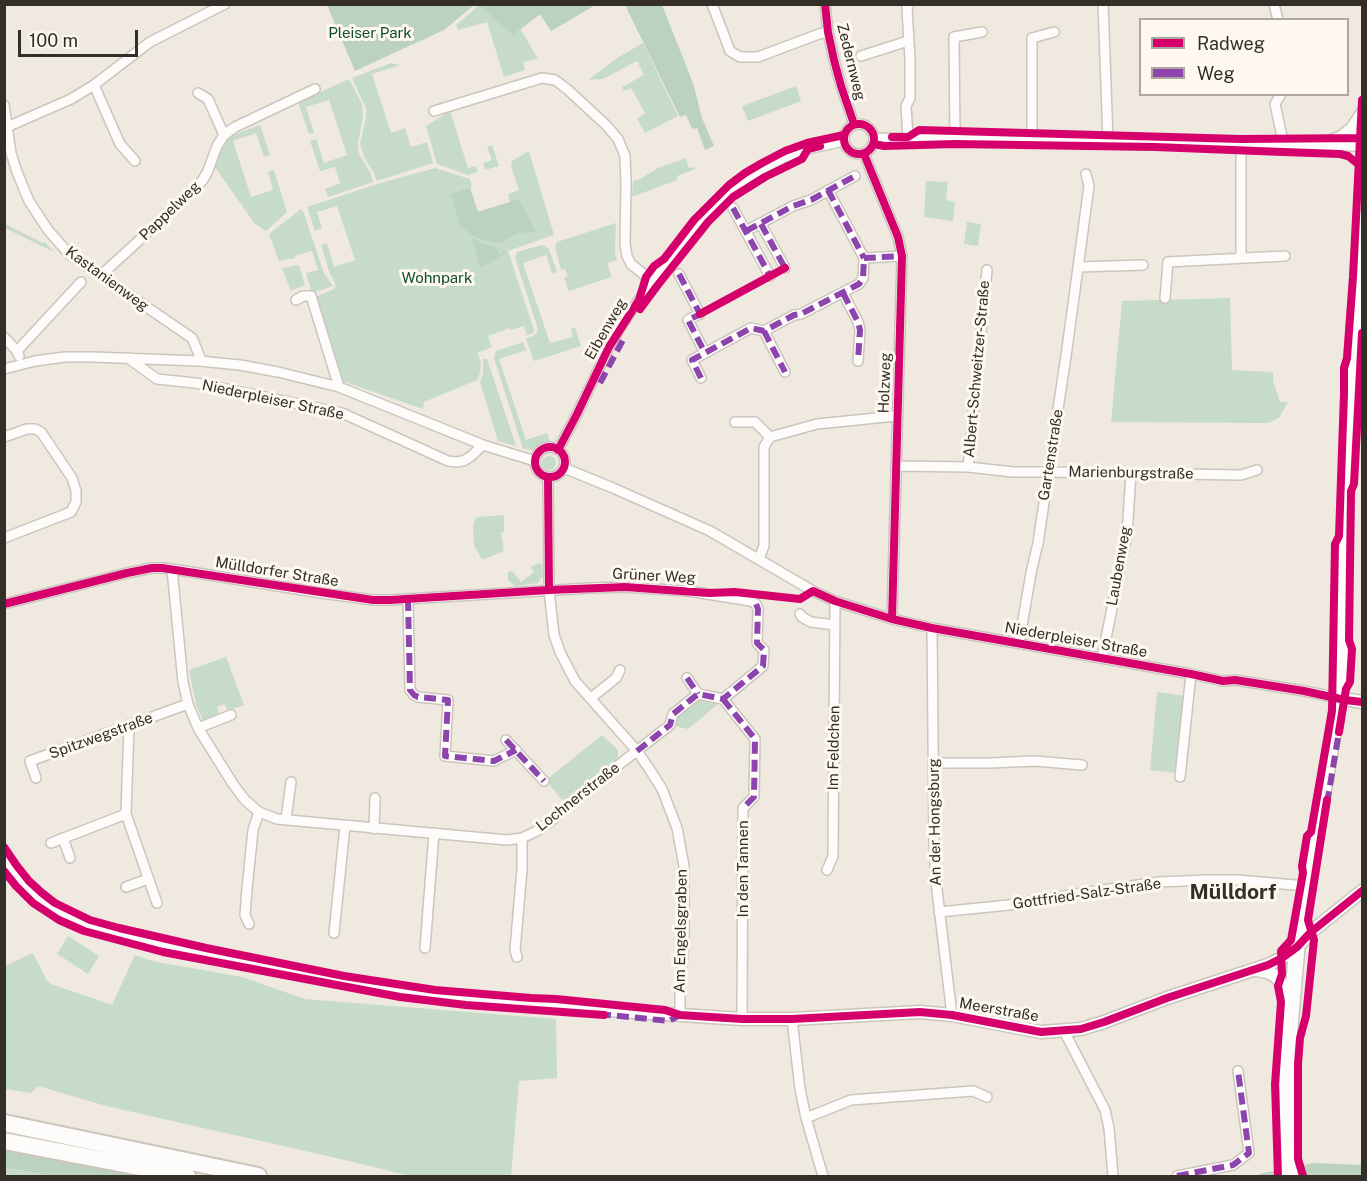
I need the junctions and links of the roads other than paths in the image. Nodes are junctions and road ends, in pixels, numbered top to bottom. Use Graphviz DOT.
graph roads {
  1 [pos="712,4"];
  2 [pos="825,4"];
  3 [pos="909,4"];
  4 [pos="1103,4"];
  5 [pos="221,6"];
  6 [pos="828,32"];
  7 [pos="982,32"];
  8 [pos="1054,32"];
  9 [pos="909,41"];
  10 [pos="861,56"];
  11 [pos="94,86"];
  12 [pos="315,89"];
  13 [pos="198,93"];
  14 [pos="1280,96"];
  15 [pos="4,105"];
  16 [pos="434,111"];
  17 [pos="1362,116"];
  18 [pos="854,124"];
  19 [pos="7,127"];
  20 [pos="224,135"];
  21 [pos="908,137"];
  22 [pos="874,138"];
  23 [pos="955,138"];
  24 [pos="1032,139"];
  25 [pos="1108,140"];
  26 [pos="843,141"];
  27 [pos="1241,144"];
  28 [pos="1324,145"];
  29 [pos="1284,146"];
  30 [pos="1362,146"];
  31 [pos="8,154"];
  32 [pos="864,154"];
  33 [pos="135,161"];
  34 [pos="1086,174"];
  35 [pos="855,176"];
  36 [pos="828,190"];
  37 [pos="733,208"];
  38 [pos="1362,218"];
  39 [pos="761,224"];
  40 [pos="746,231"];
  41 [pos="902,256"];
  42 [pos="1285,256"];
  43 [pos="864,258"];
  44 [pos="1241,258"];
  45 [pos="1143,265"];
  46 [pos="1078,267"];
  47 [pos="785,268"];
  48 [pos="987,270"];
  49 [pos="679,274"];
  50 [pos="100,276"];
  51 [pos="770,276"];
  52 [pos="81,282"];
  53 [pos="653,282"];
  54 [pos="843,293"];
  55 [pos="1165,298"];
  56 [pos="296,300"];
  57 [pos="764,331"];
  58 [pos="4,337"];
  59 [pos="17,351"];
  60 [pos="705,353"];
  61 [pos="127,357"];
  62 [pos="199,361"];
  63 [pos="858,361"];
  64 [pos="22,363"];
  65 [pos="4,369"];
  66 [pos="785,372"];
  67 [pos="701,378"];
  68 [pos="339,387"];
  69 [pos="896,416"];
  70 [pos="735,422"];
  71 [pos="770,436"];
  72 [pos="4,437"];
  73 [pos="483,445"];
  74 [pos="558,450"];
  75 [pos="535,460"];
  76 [pos="896,466"];
  77 [pos="968,467"];
  78 [pos="564,468"];
  79 [pos="1257,470"];
  80 [pos="1049,471"];
  81 [pos="1131,473"];
  82 [pos="548,477"];
  83 [pos="4,538"];
  84 [pos="759,559"];
  85 [pos="172,569"];
  86 [pos="549,590"];
  87 [pos="408,599"];
  88 [pos="835,601"];
  89 [pos="4,604"];
  90 [pos="800,614"];
  91 [pos="892,619"];
  92 [pos="836,625"];
  93 [pos="932,628"];
  94 [pos="1019,643"];
  95 [pos="1102,658"];
  96 [pos="620,670"];
  97 [pos="1191,674"];
  98 [pos="687,678"];
  99 [pos="698,694"];
  100 [pos="591,698"];
  101 [pos="1339,698"];
  102 [pos="723,699"];
  103 [pos="1362,702"];
  104 [pos="188,704"];
  105 [pos="231,715"];
  106 [pos="129,726"];
  107 [pos="198,728"];
  108 [pos="506,740"];
  109 [pos="516,750"];
  110 [pos="636,751"];
  111 [pos="934,763"];
  112 [pos="1082,765"];
  113 [pos="1180,777"];
  114 [pos="36,778"];
  115 [pos="291,782"];
  116 [pos="544,782"];
  117 [pos="375,798"];
  118 [pos="259,812"];
  119 [pos="126,814"];
  120 [pos="286,819"];
  121 [pos="345,826"];
  122 [pos="374,829"];
  123 [pos="434,833"];
  124 [pos="63,838"];
  125 [pos="522,838"];
  126 [pos="51,843"];
  127 [pos="4,858"];
  128 [pos="70,858"];
  129 [pos="827,870"];
  130 [pos="148,879"];
  131 [pos="1307,886"];
  132 [pos="126,887"];
  133 [pos="1362,891"];
  134 [pos="157,903"];
  135 [pos="939,912"];
  136 [pos="249,924"];
  137 [pos="334,933"];
  138 [pos="1297,947"];
  139 [pos="425,948"];
  140 [pos="517,957"];
  141 [pos="1257,970"];
  142 [pos="1293,1001"];
  143 [pos="680,1015"];
  144 [pos="952,1015"];
  145 [pos="742,1019"];
  146 [pos="792,1019"];
  147 [pos="1064,1031"];
  148 [pos="1238,1071"];
  149 [pos="987,1097"];
  150 [pos="806,1118"];
  151 [pos="4,1123"];
  152 [pos="4,1141"];
  153 [pos="1291,1173"];
  154 [pos="187,1176"];
  155 [pos="258,1176"];
  156 [pos="823,1176"];
  157 [pos="1113,1176"];
  158 [pos="1177,1176"];
  1 -- 6 [label="street, Zedernweg"];
  2 -- 6 [label="street, Zedernweg"];
  3 -- 9 [label="street"];
  4 -- 25 [label="street"];
  5 -- 11 [label="street"];
  6 -- 18 [label="street, Zedernweg"];
  7 -- 23 [label="street"];
  8 -- 24 [label="street"];
  9 -- 10 [label="street"];
  9 -- 21 [label="street"];
  11 -- 19 [label="street"];
  11 -- 33 [label="street"];
  12 -- 20 [label="street"];
  13 -- 20 [label="street"];
  14 -- 29 [label="street"];
  15 -- 19 [label="street, Kastanienweg"];
  16 -- 53 [label="street"];
  17 -- 28 [label="main road"];
  18 -- 22 [label="street"];
  18 -- 26 [label="street"];
  19 -- 31 [label="street, Kastanienweg"];
  20 -- 50 [label="street, Pappelweg"];
  21 -- 22 [label="street"];
  21 -- 23 [label="street"];
  22 -- 32 [label="street"];
  23 -- 24 [label="street"];
  24 -- 25 [label="street"];
  25 -- 27 [label="street"];
  26 -- 32 [label="street"];
  26 -- 53 [label="street, Eibenweg"];
  27 -- 29 [label="street"];
  27 -- 44 [label="street"];
  28 -- 29 [label="street"];
  28 -- 30 [label="street"];
  31 -- 50 [label="street, Kastanienweg"];
  32 -- 41 [label="street, Holzweg"];
  34 -- 46 [label="street, Gartenstraße"];
  35 -- 36 [label="street"];
  36 -- 39 [label="street"];
  36 -- 43 [label="street"];
  37 -- 40 [label="street"];
  38 -- 101 [label="main road"];
  39 -- 40 [label="street"];
  39 -- 47 [label="street"];
  40 -- 51 [label="street"];
  41 -- 43 [label="street"];
  41 -- 69 [label="street, Holzweg"];
  42 -- 44 [label="street"];
  43 -- 54 [label="street"];
  44 -- 55 [label="street"];
  45 -- 46 [label="street"];
  46 -- 80 [label="street, Gartenstraße"];
  48 -- 77 [label="street, Albert-Schweitzer-Straße"];
  49 -- 60 [label="street"];
  50 -- 62 [label="street, Kastanienweg"];
  52 -- 59 [label="street"];
  53 -- 74 [label="street, Eibenweg"];
  54 -- 57 [label="street"];
  54 -- 63 [label="street"];
  56 -- 68 [label="street"];
  57 -- 60 [label="street"];
  57 -- 66 [label="street"];
  58 -- 59 [label="street"];
  59 -- 64 [label="street"];
  60 -- 67 [label="street"];
  61 -- 62 [label="street, Niederpleiser Straße"];
  61 -- 64 [label="street, Niederpleiser Straße"];
  61 -- 73 [label="street, Niederpleiser Straße"];
  62 -- 68 [label="street, Niederpleiser Straße"];
  64 -- 65 [label="street, Niederpleiser Straße"];
  68 -- 73 [label="street, Niederpleiser Straße"];
  69 -- 71 [label="street"];
  69 -- 76 [label="street, Holzweg"];
  70 -- 71 [label="street"];
  71 -- 84 [label="street"];
  72 -- 83 [label="street"];
  73 -- 75 [label="street, Niederpleiser Straße"];
  74 -- 75 [label="street"];
  74 -- 78 [label="street"];
  75 -- 82 [label="street"];
  76 -- 77 [label="street, Marienburgstraße"];
  76 -- 91 [label="street, Holzweg"];
  77 -- 80 [label="street, Marienburgstraße"];
  78 -- 82 [label="street"];
  78 -- 84 [label="street, Niederpleiser Straße"];
  79 -- 81 [label="street, Marienburgstraße"];
  80 -- 81 [label="street, Marienburgstraße"];
  80 -- 94 [label="street, Gartenstraße"];
  81 -- 95 [label="street, Laubenweg"];
  82 -- 86 [label="street, Am Engelsgraben"];
  84 -- 88 [label="street, Niederpleiser Straße"];
  85 -- 87 [label="street, Mülldorfer Straße"];
  85 -- 89 [label="street, Mülldorfer Straße"];
  85 -- 104 [label="street"];
  86 -- 87 [label="street, Mülldorfer Straße"];
  86 -- 100 [label="street, Am Engelsgraben"];
  86 -- 102 [label="street, Grüner Weg"];
  87 -- 109 [label="street"];
  88 -- 91 [label="street, Niederpleiser Straße"];
  88 -- 92 [label="street, Im Feldchen"];
  90 -- 92 [label="street"];
  91 -- 93 [label="street, Niederpleiser Straße"];
  92 -- 129 [label="street, Im Feldchen"];
  93 -- 94 [label="street, Niederpleiser Straße"];
  93 -- 111 [label="street, An der Hongsburg"];
  94 -- 95 [label="street, Niederpleiser Straße"];
  95 -- 97 [label="street, Niederpleiser Straße"];
  96 -- 100 [label="street"];
  97 -- 101 [label="street, Niederpleiser Straße"];
  97 -- 113 [label="street"];
  98 -- 99 [label="street"];
  99 -- 102 [label="street"];
  99 -- 110 [label="street"];
  100 -- 110 [label="street, Am Engelsgraben"];
  101 -- 103 [label="street"];
  101 -- 131 [label="main road"];
  102 -- 145 [label="street, In den Tannen"];
  104 -- 106 [label="street, Spitzwegstraße"];
  104 -- 107 [label="street"];
  105 -- 107 [label="street"];
  106 -- 114 [label="street, Spitzwegstraße"];
  106 -- 119 [label="street"];
  107 -- 118 [label="street"];
  108 -- 109 [label="street"];
  109 -- 116 [label="street"];
  110 -- 125 [label="street, Lochnerstraße"];
  110 -- 143 [label="street, Am Engelsgraben"];
  111 -- 112 [label="street"];
  111 -- 135 [label="street, An der Hongsburg"];
  115 -- 120 [label="street"];
  117 -- 122 [label="street"];
  118 -- 120 [label="street, Lochnerstraße"];
  118 -- 136 [label="street"];
  119 -- 124 [label="street"];
  119 -- 130 [label="street"];
  120 -- 121 [label="street, Lochnerstraße"];
  121 -- 122 [label="street, Lochnerstraße"];
  121 -- 137 [label="street"];
  122 -- 123 [label="street, Lochnerstraße"];
  123 -- 125 [label="street, Lochnerstraße"];
  123 -- 139 [label="street"];
  124 -- 126 [label="street"];
  124 -- 128 [label="street"];
  125 -- 140 [label="street"];
  127 -- 143 [label="street, Meerstraße"];
  130 -- 132 [label="street"];
  130 -- 134 [label="street"];
  131 -- 135 [label="street, Gottfried-Salz-Straße"];
  131 -- 138 [label="main road"];
  133 -- 138 [label="street, Meerstraße"];
  135 -- 144 [label="street, An der Hongsburg"];
  138 -- 141 [label="street, Meerstraße"];
  138 -- 142 [label="main road"];
  141 -- 142 [label="street"];
  141 -- 147 [label="street, Meerstraße"];
  142 -- 153 [label="main road"];
  143 -- 145 [label="street, Meerstraße"];
  144 -- 146 [label="street, Meerstraße"];
  144 -- 147 [label="street, Meerstraße"];
  145 -- 146 [label="street, Meerstraße"];
  146 -- 150 [label="street"];
  147 -- 157 [label="street"];
  148 -- 158 [label="street"];
  149 -- 150 [label="street"];
  150 -- 156 [label="street"];
  151 -- 155 [label="highway"];
  152 -- 154 [label="highway"];
}
